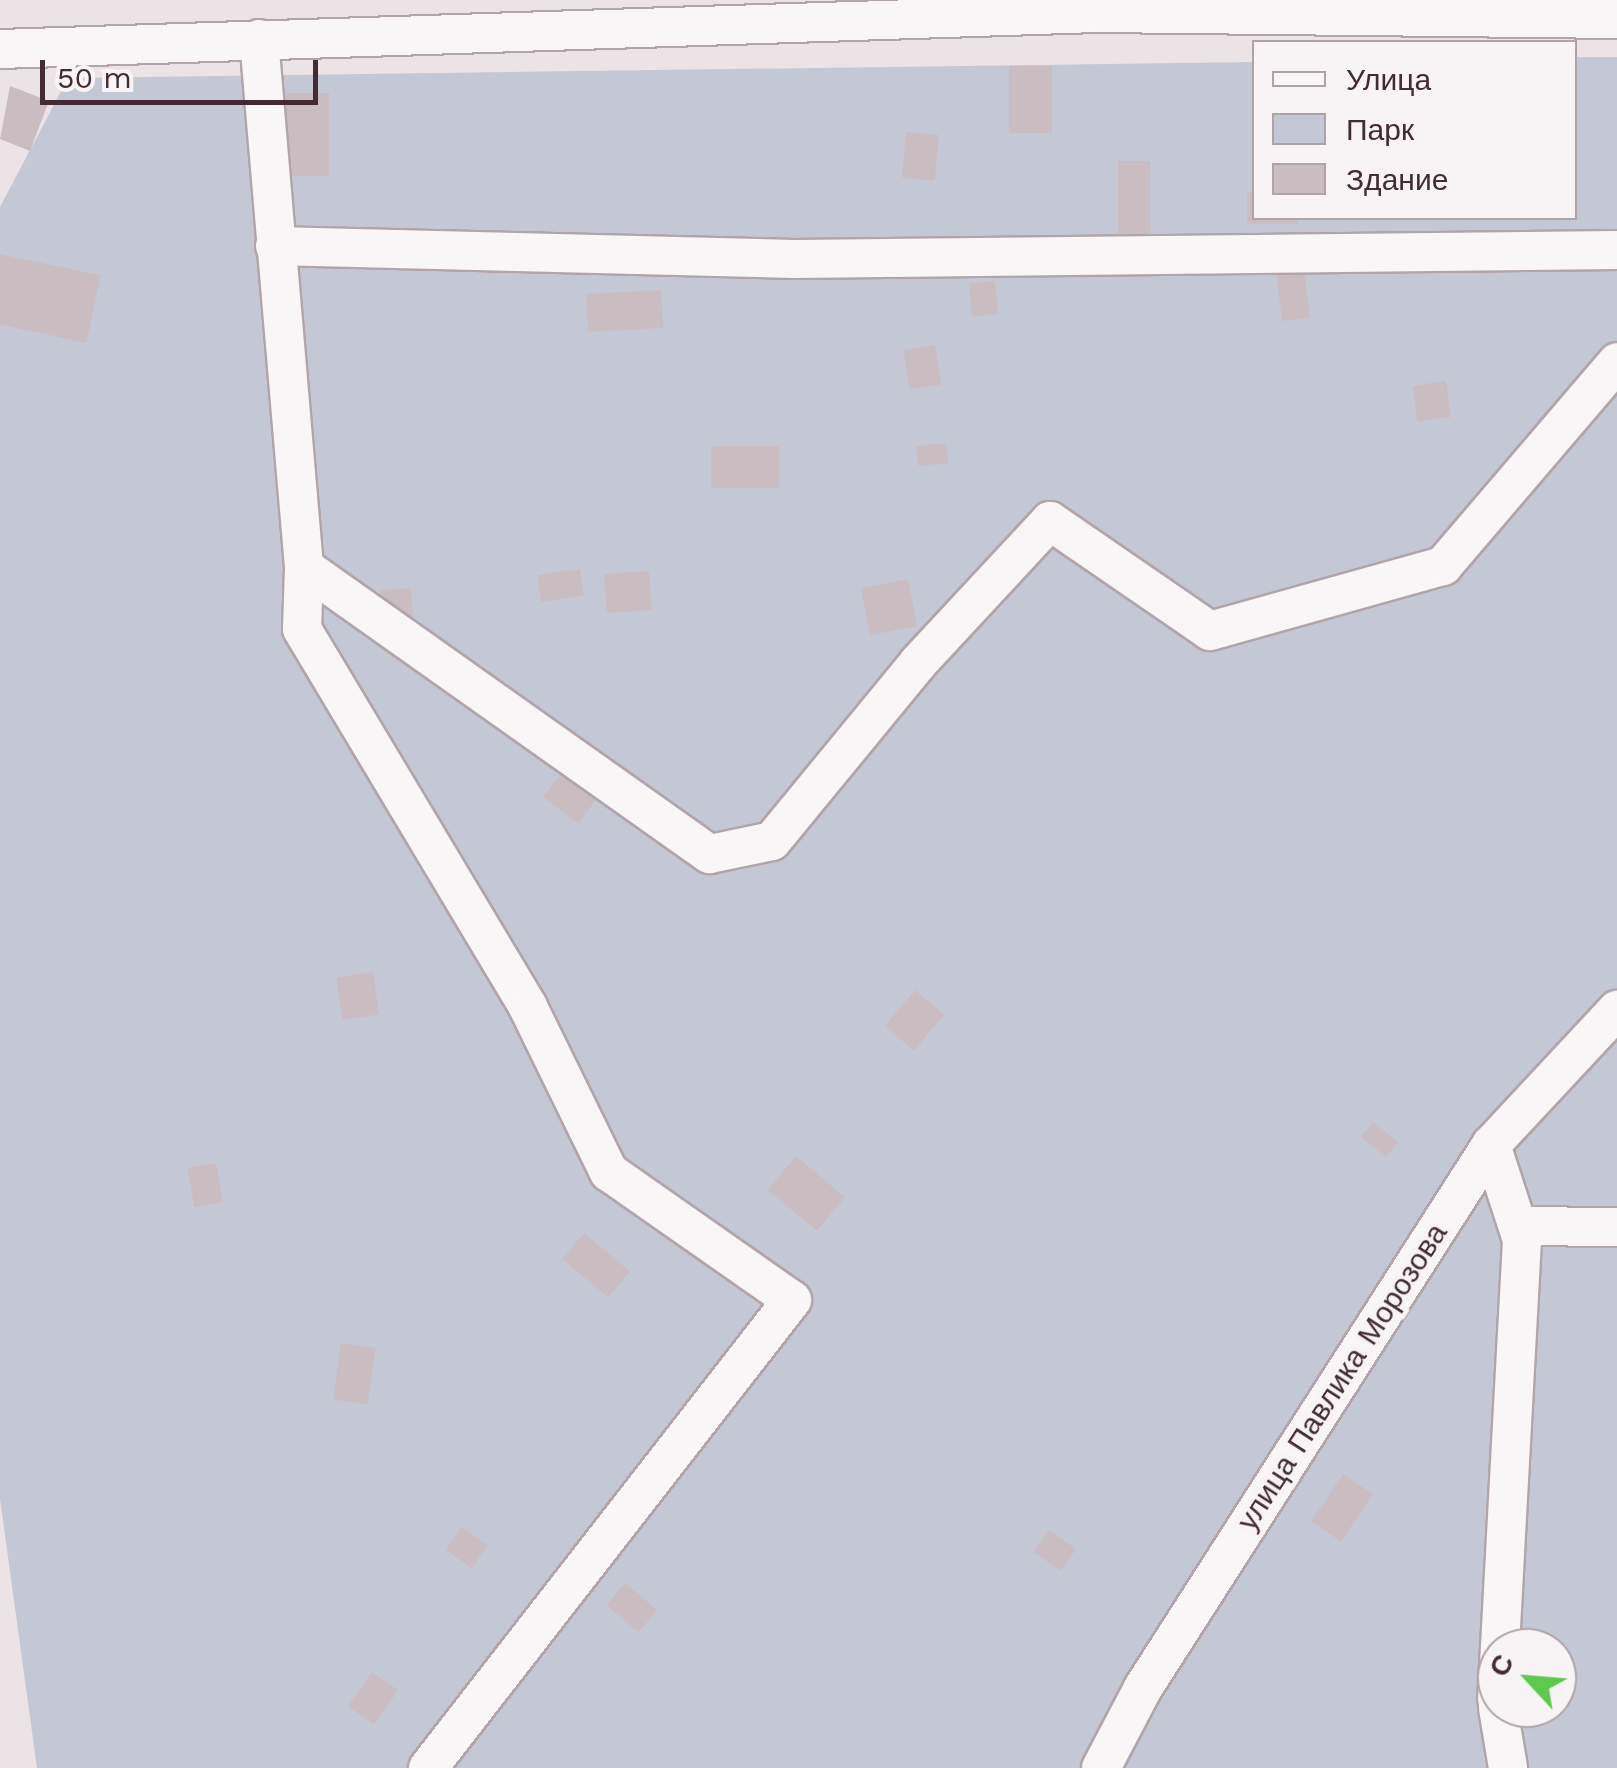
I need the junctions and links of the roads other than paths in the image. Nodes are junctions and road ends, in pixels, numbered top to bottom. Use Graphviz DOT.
graph roads {
  1 [pos="1617,19"];
  2 [pos="259,39"];
  3 [pos="0,49"];
  4 [pos="275,246"];
  5 [pos="1617,250"];
  6 [pos="1617,362"];
  7 [pos="304,567"];
  8 [pos="1617,1010"];
  9 [pos="1491,1144"];
  10 [pos="1518,1226"];
  11 [pos="1617,1227"];
  12 [pos="1500,1628"];
  13 [pos="1501,1728"];
  14 [pos="428,1768"];
  15 [pos="1100,1768"];
  16 [pos="1508,1768"];
  1 -- 2 [label="street"];
  2 -- 3 [label="street"];
  2 -- 4 [label="street"];
  4 -- 5 [label="street"];
  4 -- 7 [label="street"];
  6 -- 7 [label="street"];
  7 -- 14 [label="street"];
  8 -- 9 [label="street, улица Павлика Морозова"];
  9 -- 10 [label="street"];
  9 -- 15 [label="street, улица Павлика Морозова"];
  10 -- 11 [label="street"];
  10 -- 12 [label="street"];
  13 -- 16 [label="street"];
}
